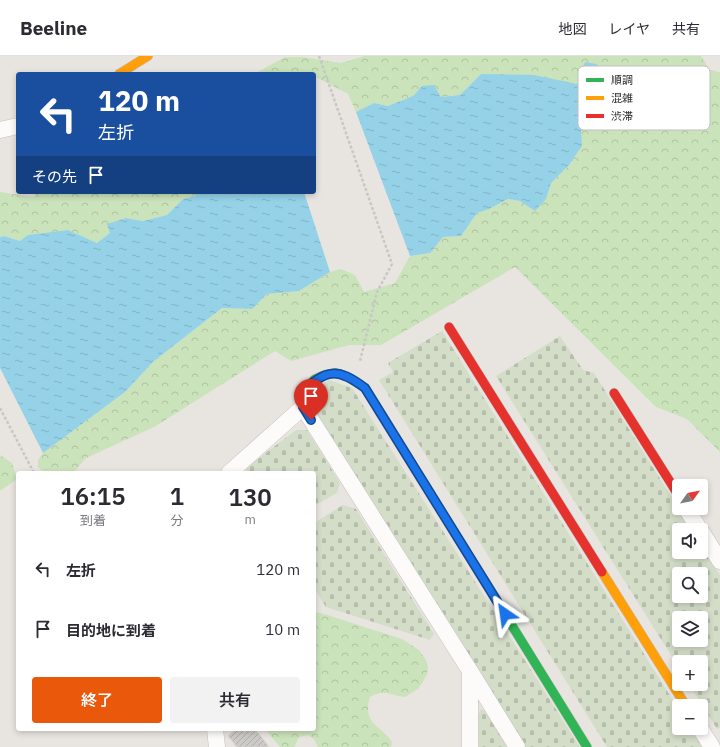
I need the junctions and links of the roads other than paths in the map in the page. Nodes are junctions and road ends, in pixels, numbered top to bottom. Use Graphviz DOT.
graph roads {
  1 [pos="148,56"];
  2 [pos="122,72"];
  3 [pos="16,126"];
  4 [pos="0,130"];
  5 [pos="449,327"];
  6 [pos="614,393"];
  7 [pos="303,407"];
  8 [pos="231,471"];
  9 [pos="672,485"];
  10 [pos="708,542"];
  11 [pos="720,561"];
  12 [pos="470,671"];
  13 [pos="682,699"];
  14 [pos="215,731"];
  15 [pos="704,735"];
  16 [pos="217,747"];
  17 [pos="470,747"];
  18 [pos="517,747"];
  19 [pos="587,747"];
  20 [pos="712,747"];
  1 -- 2 [label="street"];
  3 -- 4 [label="street"];
  5 -- 13 [label="street"];
  6 -- 9 [label="street"];
  7 -- 8 [label="street"];
  7 -- 12 [label="street"];
  7 -- 19 [label="street"];
  10 -- 11 [label="street"];
  12 -- 17 [label="street"];
  12 -- 18 [label="street"];
  14 -- 16 [label="street"];
  15 -- 20 [label="street"];
}
